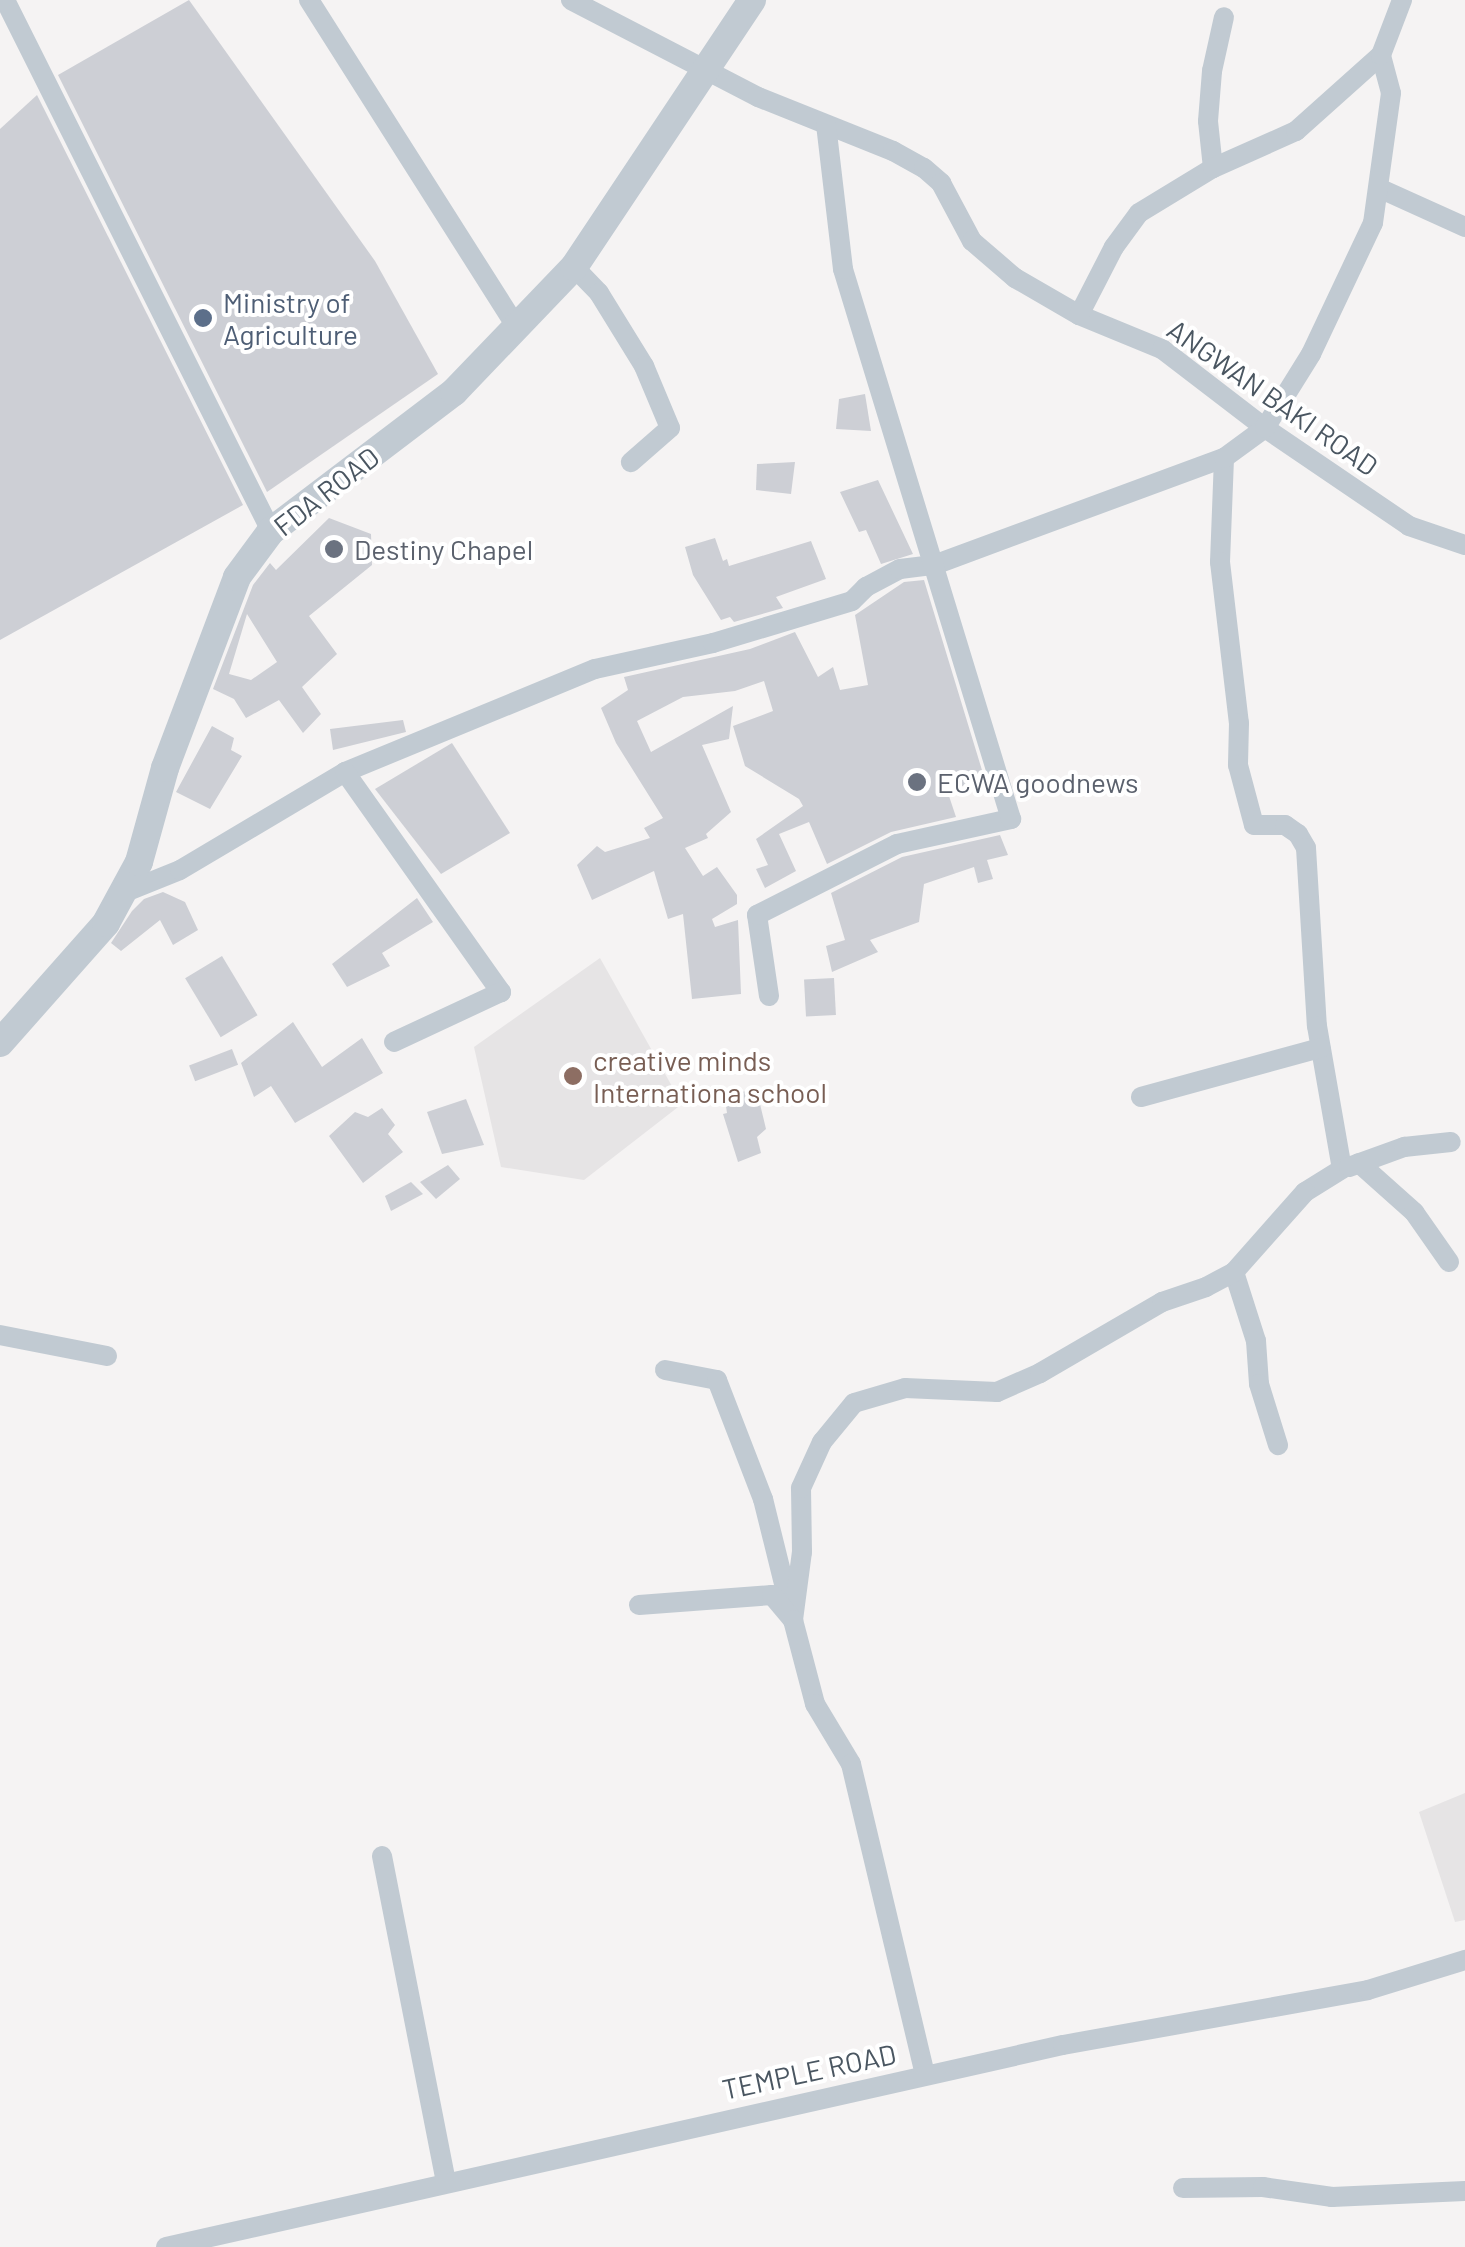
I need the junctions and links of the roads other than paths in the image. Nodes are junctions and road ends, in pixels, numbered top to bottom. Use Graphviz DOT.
graph roads {
  1 [pos="5,0"];
  2 [pos="309,0"];
  3 [pos="570,0"];
  4 [pos="752,0"];
  5 [pos="1402,0"];
  6 [pos="1224,17"];
  7 [pos="1382,55"];
  8 [pos="708,70"];
  9 [pos="826,125"];
  10 [pos="1213,168"];
  11 [pos="1381,190"];
  12 [pos="1465,228"];
  13 [pos="574,268"];
  14 [pos="1080,315"];
  15 [pos="517,328"];
  16 [pos="1265,428"];
  17 [pos="1224,458"];
  18 [pos="632,462"];
  19 [pos="272,531"];
  20 [pos="1465,545"];
  21 [pos="934,565"];
  22 [pos="345,772"];
  23 [pos="123,892"];
  24 [pos="769,996"];
  25 [pos="394,1042"];
  26 [pos="0,1043"];
  27 [pos="1320,1048"];
  28 [pos="1142,1097"];
  29 [pos="1450,1142"];
  30 [pos="1351,1166"];
  31 [pos="1449,1262"];
  32 [pos="1234,1272"];
  33 [pos="0,1335"];
  34 [pos="108,1356"];
  35 [pos="665,1370"];
  36 [pos="1278,1444"];
  37 [pos="639,1604"];
  38 [pos="793,1620"];
  39 [pos="382,1856"];
  40 [pos="1465,1960"];
  41 [pos="925,2074"];
  42 [pos="446,2183"];
  43 [pos="1183,2188"];
  44 [pos="1465,2191"];
  45 [pos="166,2247"];
  1 -- 19 [label="street"];
  2 -- 15 [label="street"];
  3 -- 8 [label="street, ANGWAN BAKI ROAD"];
  4 -- 8 [label="street, FDA ROAD"];
  5 -- 7 [label="street"];
  6 -- 10 [label="street"];
  7 -- 10 [label="street"];
  7 -- 11 [label="street"];
  8 -- 9 [label="street, ANGWAN BAKI ROAD"];
  8 -- 13 [label="street, FDA ROAD"];
  9 -- 14 [label="street, ANGWAN BAKI ROAD"];
  9 -- 21 [label="street"];
  10 -- 14 [label="street"];
  11 -- 12 [label="street"];
  11 -- 16 [label="street"];
  13 -- 15 [label="street, FDA ROAD"];
  13 -- 18 [label="street"];
  14 -- 16 [label="street, ANGWAN BAKI ROAD"];
  15 -- 19 [label="street, FDA ROAD"];
  16 -- 17 [label="street"];
  16 -- 20 [label="street, ANGWAN BAKI ROAD"];
  17 -- 21 [label="street"];
  17 -- 27 [label="street"];
  19 -- 23 [label="street, FDA ROAD"];
  21 -- 22 [label="street"];
  21 -- 24 [label="street"];
  22 -- 23 [label="street"];
  22 -- 25 [label="street"];
  23 -- 26 [label="street, FDA ROAD"];
  27 -- 28 [label="street"];
  27 -- 30 [label="street"];
  29 -- 30 [label="street"];
  30 -- 31 [label="street"];
  30 -- 32 [label="street"];
  32 -- 36 [label="street"];
  32 -- 38 [label="street"];
  33 -- 34 [label="street"];
  35 -- 38 [label="street"];
  37 -- 38 [label="street"];
  38 -- 41 [label="street"];
  39 -- 42 [label="street"];
  40 -- 41 [label="street, TEMPLE ROAD"];
  41 -- 42 [label="street, TEMPLE ROAD"];
  42 -- 45 [label="street, TEMPLE ROAD"];
  43 -- 44 [label="street"];
}
